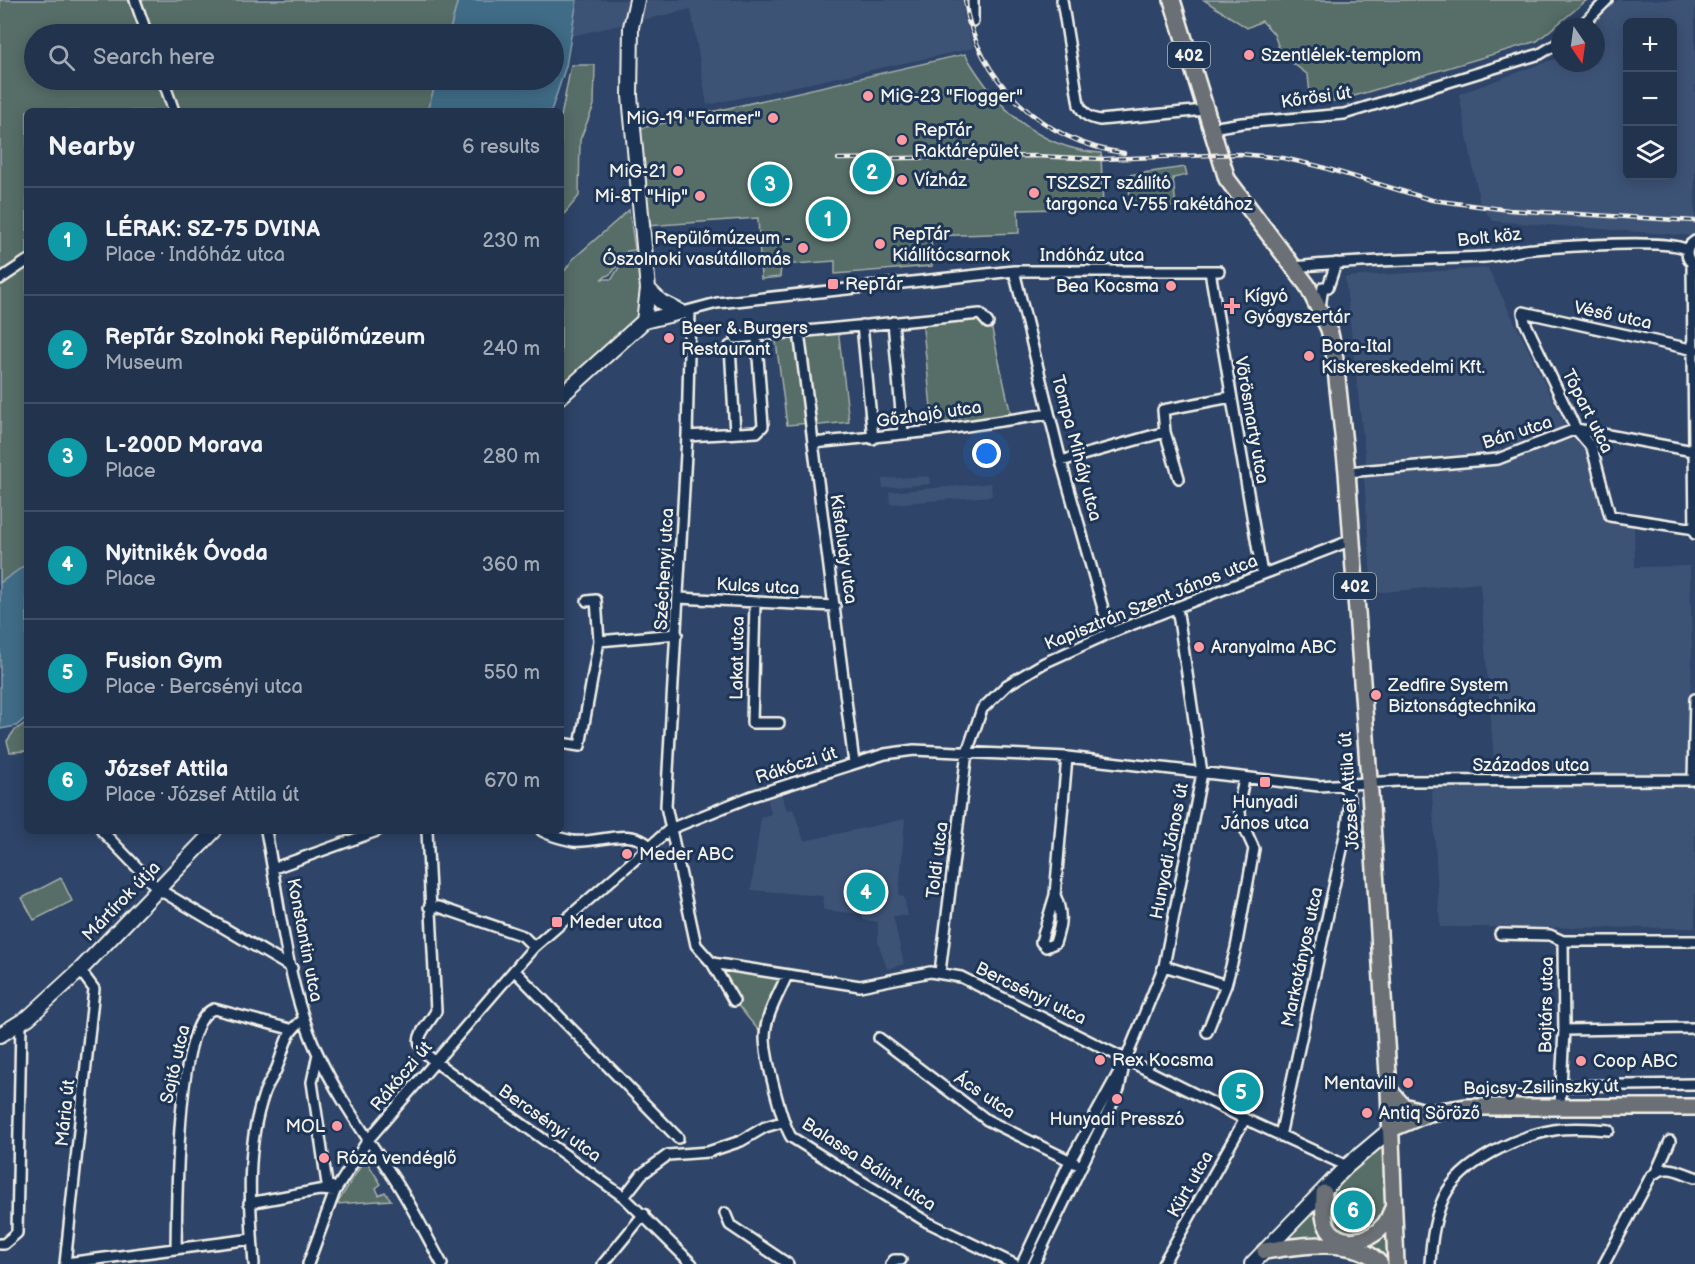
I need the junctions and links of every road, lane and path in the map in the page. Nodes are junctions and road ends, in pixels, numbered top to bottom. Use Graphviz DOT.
graph roads {
  1 [pos="135,0"];
  2 [pos="637,0"];
  3 [pos="973,0"];
  4 [pos="1062,0"];
  5 [pos="1173,0"];
  6 [pos="1607,0"];
  7 [pos="1589,18"];
  8 [pos="973,21"];
  9 [pos="143,24"];
  10 [pos="1551,47"];
  11 [pos="167,90"];
  12 [pos="173,108"];
  13 [pos="1205,110"];
  14 [pos="1211,128"];
  15 [pos="1695,241"];
  16 [pos="1687,250"];
  17 [pos="24,263"];
  18 [pos="1336,263"];
  19 [pos="1694,265"];
  20 [pos="1293,267"];
  21 [pos="1014,271"];
  22 [pos="1214,271"];
  23 [pos="0,279"];
  24 [pos="648,289"];
  25 [pos="1320,307"];
  26 [pos="686,311"];
  27 [pos="1523,312"];
  28 [pos="645,321"];
  29 [pos="893,322"];
  30 [pos="988,323"];
  31 [pos="862,326"];
  32 [pos="736,338"];
  33 [pos="800,340"];
  34 [pos="757,343"];
  35 [pos="730,346"];
  36 [pos="1693,350"];
  37 [pos="564,393"];
  38 [pos="1231,397"];
  39 [pos="1049,414"];
  40 [pos="1576,429"];
  41 [pos="1165,432"];
  42 [pos="735,433"];
  43 [pos="903,434"];
  44 [pos="687,436"];
  45 [pos="873,439"];
  46 [pos="813,443"];
  47 [pos="1693,452"];
  48 [pos="1061,461"];
  49 [pos="1695,471"];
  50 [pos="1347,472"];
  51 [pos="1179,478"];
  52 [pos="1695,529"];
  53 [pos="1695,535"];
  54 [pos="1352,540"];
  55 [pos="1262,574"];
  56 [pos="679,598"];
  57 [pos="587,601"];
  58 [pos="755,602"];
  59 [pos="835,606"];
  60 [pos="1177,607"];
  61 [pos="1110,633"];
  62 [pos="677,634"];
  63 [pos="599,641"];
  64 [pos="1695,699"];
  65 [pos="779,723"];
  66 [pos="567,744"];
  67 [pos="967,752"];
  68 [pos="1067,757"];
  69 [pos="854,763"];
  70 [pos="1202,773"];
  71 [pos="1244,779"];
  72 [pos="1694,780"];
  73 [pos="1368,784"];
  74 [pos="1344,785"];
  75 [pos="670,829"];
  76 [pos="105,834"];
  77 [pos="211,834"];
  78 [pos="267,834"];
  79 [pos="369,834"];
  80 [pos="427,834"];
  81 [pos="552,834"];
  82 [pos="650,846"];
  83 [pos="274,868"];
  84 [pos="158,889"];
  85 [pos="1055,895"];
  86 [pos="429,907"];
  87 [pos="1500,934"];
  88 [pos="1563,940"];
  89 [pos="1695,941"];
  90 [pos="534,947"];
  91 [pos="712,963"];
  92 [pos="1164,966"];
  93 [pos="292,968"];
  94 [pos="80,970"];
  95 [pos="514,970"];
  96 [pos="940,972"];
  97 [pos="787,975"];
  98 [pos="1226,985"];
  99 [pos="734,1001"];
  100 [pos="304,1019"];
  101 [pos="21,1023"];
  102 [pos="1695,1028"];
  103 [pos="290,1029"];
  104 [pos="1564,1030"];
  105 [pos="1206,1032"];
  106 [pos="0,1035"];
  107 [pos="879,1038"];
  108 [pos="318,1054"];
  109 [pos="1126,1059"];
  110 [pos="434,1061"];
  111 [pos="1695,1084"];
  112 [pos="1560,1086"];
  113 [pos="1389,1090"];
  114 [pos="1560,1106"];
  115 [pos="1695,1107"];
  116 [pos="1429,1113"];
  117 [pos="1245,1119"];
  118 [pos="782,1122"];
  119 [pos="1391,1129"];
  120 [pos="1610,1130"];
  121 [pos="1280,1136"];
  122 [pos="678,1138"];
  123 [pos="368,1140"];
  124 [pos="1670,1141"];
  125 [pos="1070,1161"];
  126 [pos="1081,1166"];
  127 [pos="1347,1166"];
  128 [pos="1658,1170"];
  129 [pos="1695,1177"];
  130 [pos="335,1190"];
  131 [pos="1324,1192"];
  132 [pos="624,1197"];
  133 [pos="249,1203"];
  134 [pos="1393,1208"];
  135 [pos="725,1213"];
  136 [pos="644,1214"];
  137 [pos="252,1239"];
  138 [pos="0,1244"];
  139 [pos="176,1248"];
  140 [pos="1265,1251"];
  141 [pos="129,1260"];
  142 [pos="901,1260"];
  143 [pos="66,1263"];
  144 [pos="254,1264"];
  145 [pos="308,1264"];
  146 [pos="442,1264"];
  147 [pos="603,1264"];
  148 [pos="692,1264"];
  149 [pos="789,1264"];
  150 [pos="891,1264"];
  151 [pos="1014,1264"];
  152 [pos="1023,1264"];
  153 [pos="1034,1264"];
  154 [pos="1163,1264"];
  155 [pos="1252,1264"];
  156 [pos="1380,1264"];
  157 [pos="1396,1264"];
  158 [pos="1430,1264"];
  159 [pos="1604,1264"];
  1 -- 9 [label="street"];
  2 -- 24 [label="street"];
  3 -- 8 [label="street"];
  4 -- 13 [label="street"];
  5 -- 13 [label="main road, 402"];
  6 -- 7 [label="street"];
  10 -- 14 [label="street, Kőrösi út"];
  11 -- 12 [label="street"];
  13 -- 14 [label="main road, 402"];
  14 -- 20 [label="main road, 402"];
  15 -- 16 [label="street"];
  16 -- 18 [label="street, Bolt köz"];
  16 -- 19 [label="street"];
  17 -- 23 [label="street"];
  18 -- 20 [label="street, Bolt köz"];
  18 -- 25 [label="street"];
  19 -- 36 [label="street"];
  20 -- 25 [label="main road, József Attila út / 402"];
  21 -- 22 [label="street, Indóház utca"];
  21 -- 26 [label="street, Indóház utca"];
  21 -- 39 [label="street, Tompa Mihály utca"];
  22 -- 38 [label="street, Vörösmarty utca"];
  24 -- 26 [label="street"];
  24 -- 28 [label="street"];
  25 -- 50 [label="main road, József Attila út / 402"];
  26 -- 28 [label="street"];
  26 -- 44 [label="street, Széchenyi utca"];
  27 -- 36 [label="street, Véső utca"];
  27 -- 40 [label="street, Tópart utca"];
  28 -- 37 [label="street"];
  29 -- 30 [label="street"];
  29 -- 31 [label="street"];
  29 -- 43 [label="street"];
  31 -- 32 [label="street"];
  31 -- 45 [label="street"];
  33 -- 46 [label="street, Kisfaludy utca"];
  34 -- 42 [label="street"];
  35 -- 42 [label="street"];
  36 -- 47 [label="street"];
  38 -- 41 [label="street"];
  38 -- 55 [label="street, Vörösmarty utca"];
  39 -- 43 [label="street, Gőzhajó utca"];
  39 -- 48 [label="street, Tompa Mihály utca"];
  40 -- 47 [label="street, Bán utca"];
  40 -- 50 [label="street, Bán utca"];
  40 -- 52 [label="street, Tópart utca"];
  41 -- 48 [label="street"];
  41 -- 51 [label="street"];
  42 -- 44 [label="street"];
  43 -- 45 [label="street, Gőzhajó utca"];
  44 -- 56 [label="street, Széchenyi utca"];
  45 -- 46 [label="street, Gőzhajó utca"];
  46 -- 59 [label="street, Kisfaludy utca"];
  47 -- 49 [label="street"];
  48 -- 61 [label="street, Tompa Mihály utca"];
  49 -- 52 [label="street"];
  50 -- 54 [label="main road, József Attila út / 402"];
  52 -- 53 [label="street"];
  54 -- 55 [label="street, Kapisztrán Szent János utca"];
  54 -- 73 [label="main road, József Attila út / 402"];
  55 -- 60 [label="street, Kapisztrán Szent János utca"];
  56 -- 58 [label="street, Kulcs utca"];
  56 -- 62 [label="street, Széchenyi utca"];
  57 -- 63 [label="street"];
  58 -- 59 [label="street, Kulcs utca"];
  58 -- 65 [label="street, Lakat utca"];
  59 -- 69 [label="street, Kisfaludy utca"];
  60 -- 61 [label="street, Kapisztrán Szent János utca"];
  60 -- 70 [label="street, Hunyadi János út"];
  61 -- 67 [label="street, Kapisztrán Szent János utca"];
  62 -- 63 [label="street"];
  62 -- 75 [label="street, Széchenyi utca"];
  63 -- 66 [label="street"];
  64 -- 72 [label="street"];
  67 -- 68 [label="street, Rákóczi út"];
  67 -- 69 [label="street, Rákóczi út"];
  67 -- 96 [label="street, Toldi utca"];
  68 -- 70 [label="street, Rákóczi út"];
  68 -- 85 [label="street"];
  69 -- 75 [label="street, Rákóczi út"];
  70 -- 71 [label="street, Rákóczi út"];
  70 -- 92 [label="street, Hunyadi János út"];
  71 -- 74 [label="street, Rákóczi út"];
  71 -- 98 [label="street"];
  72 -- 73 [label="street, Százados utca"];
  73 -- 74 [label="street, Rákóczi út"];
  73 -- 113 [label="main road, József Attila út / 402"];
  74 -- 121 [label="street, Markotányos utca"];
  75 -- 82 [label="street, Rákóczi út"];
  75 -- 91 [label="street"];
  76 -- 84 [label="street"];
  77 -- 84 [label="street, Mártírok útja"];
  78 -- 83 [label="street, Konstantin utca"];
  79 -- 83 [label="street"];
  80 -- 86 [label="street"];
  81 -- 82 [label="street"];
  82 -- 90 [label="street, Rákóczi út"];
  83 -- 93 [label="street, Konstantin utca"];
  84 -- 93 [label="street"];
  84 -- 94 [label="street, Mártírok útja"];
  85 -- 85 [label="street"];
  86 -- 90 [label="street"];
  86 -- 110 [label="street"];
  87 -- 88 [label="street"];
  88 -- 89 [label="street"];
  88 -- 104 [label="street, Bajtárs utca"];
  90 -- 95 [label="street, Rákóczi út"];
  91 -- 97 [label="street, Bercsényi utca"];
  91 -- 99 [label="street"];
  92 -- 98 [label="street"];
  92 -- 109 [label="street, Hunyadi János út"];
  93 -- 100 [label="street, Konstantin utca"];
  94 -- 101 [label="street, Mártírok útja"];
  94 -- 143 [label="street, Mária út"];
  95 -- 110 [label="street, Rákóczi út"];
  95 -- 122 [label="street"];
  96 -- 97 [label="street, Bercsényi utca"];
  96 -- 109 [label="street, Bercsényi utca"];
  97 -- 118 [label="street, Balassa Bálint utca"];
  98 -- 105 [label="street"];
  100 -- 103 [label="street"];
  100 -- 108 [label="street, Konstantin utca"];
  101 -- 106 [label="street, Mártírok útja"];
  101 -- 138 [label="street"];
  102 -- 104 [label="street"];
  103 -- 133 [label="street"];
  103 -- 139 [label="street, Sajtó utca"];
  104 -- 112 [label="street, Bajtárs utca"];
  107 -- 125 [label="street, Ács utca"];
  108 -- 123 [label="street, Konstantin utca"];
  108 -- 130 [label="street"];
  109 -- 117 [label="street, Bercsényi utca"];
  109 -- 125 [label="street, Hunyadi János út"];
  109 -- 126 [label="street, Hunyadi János út"];
  110 -- 123 [label="street, Rákóczi út"];
  110 -- 132 [label="street, Bercsényi utca"];
  111 -- 112 [label="street"];
  112 -- 114 [label="street, Bajtárs utca"];
  113 -- 116 [label="main road"];
  113 -- 119 [label="main road, József Attila út / 402"];
  114 -- 115 [label="main road, Bajcsy-Zsilinszky út"];
  114 -- 116 [label="main road, Bajcsy-Zsilinszky út"];
  116 -- 119 [label="main road, Bajcsy-Zsilinszky út"];
  117 -- 121 [label="street, Bercsényi utca"];
  117 -- 154 [label="street, Kürt utca"];
  118 -- 132 [label="street"];
  118 -- 151 [label="street, Balassa Bálint utca"];
  119 -- 127 [label="street"];
  119 -- 134 [label="main road, József Attila út"];
  120 -- 158 [label="street"];
  121 -- 127 [label="street, Bercsényi utca"];
  123 -- 130 [label="street, Rákóczi út"];
  123 -- 146 [label="street, Konstantin utca"];
  124 -- 128 [label="street"];
  125 -- 126 [label="street, Ács utca"];
  125 -- 152 [label="street, Hunyadi János út"];
  126 -- 153 [label="street, Hunyadi János út"];
  127 -- 131 [label="street"];
  128 -- 129 [label="street"];
  128 -- 159 [label="street"];
  130 -- 133 [label="street"];
  130 -- 145 [label="street, Rákóczi út"];
  131 -- 134 [label="main road"];
  131 -- 140 [label="street"];
  132 -- 136 [label="street, Bercsényi utca"];
  133 -- 137 [label="street"];
  134 -- 157 [label="main road, József Attila út"];
  135 -- 149 [label="street"];
  136 -- 147 [label="street"];
  136 -- 148 [label="street, Bercsényi utca"];
  137 -- 139 [label="street"];
  137 -- 144 [label="street"];
  139 -- 141 [label="street"];
  140 -- 155 [label="street"];
  140 -- 156 [label="main road"];
  141 -- 143 [label="street"];
  142 -- 150 [label="street"];
}
